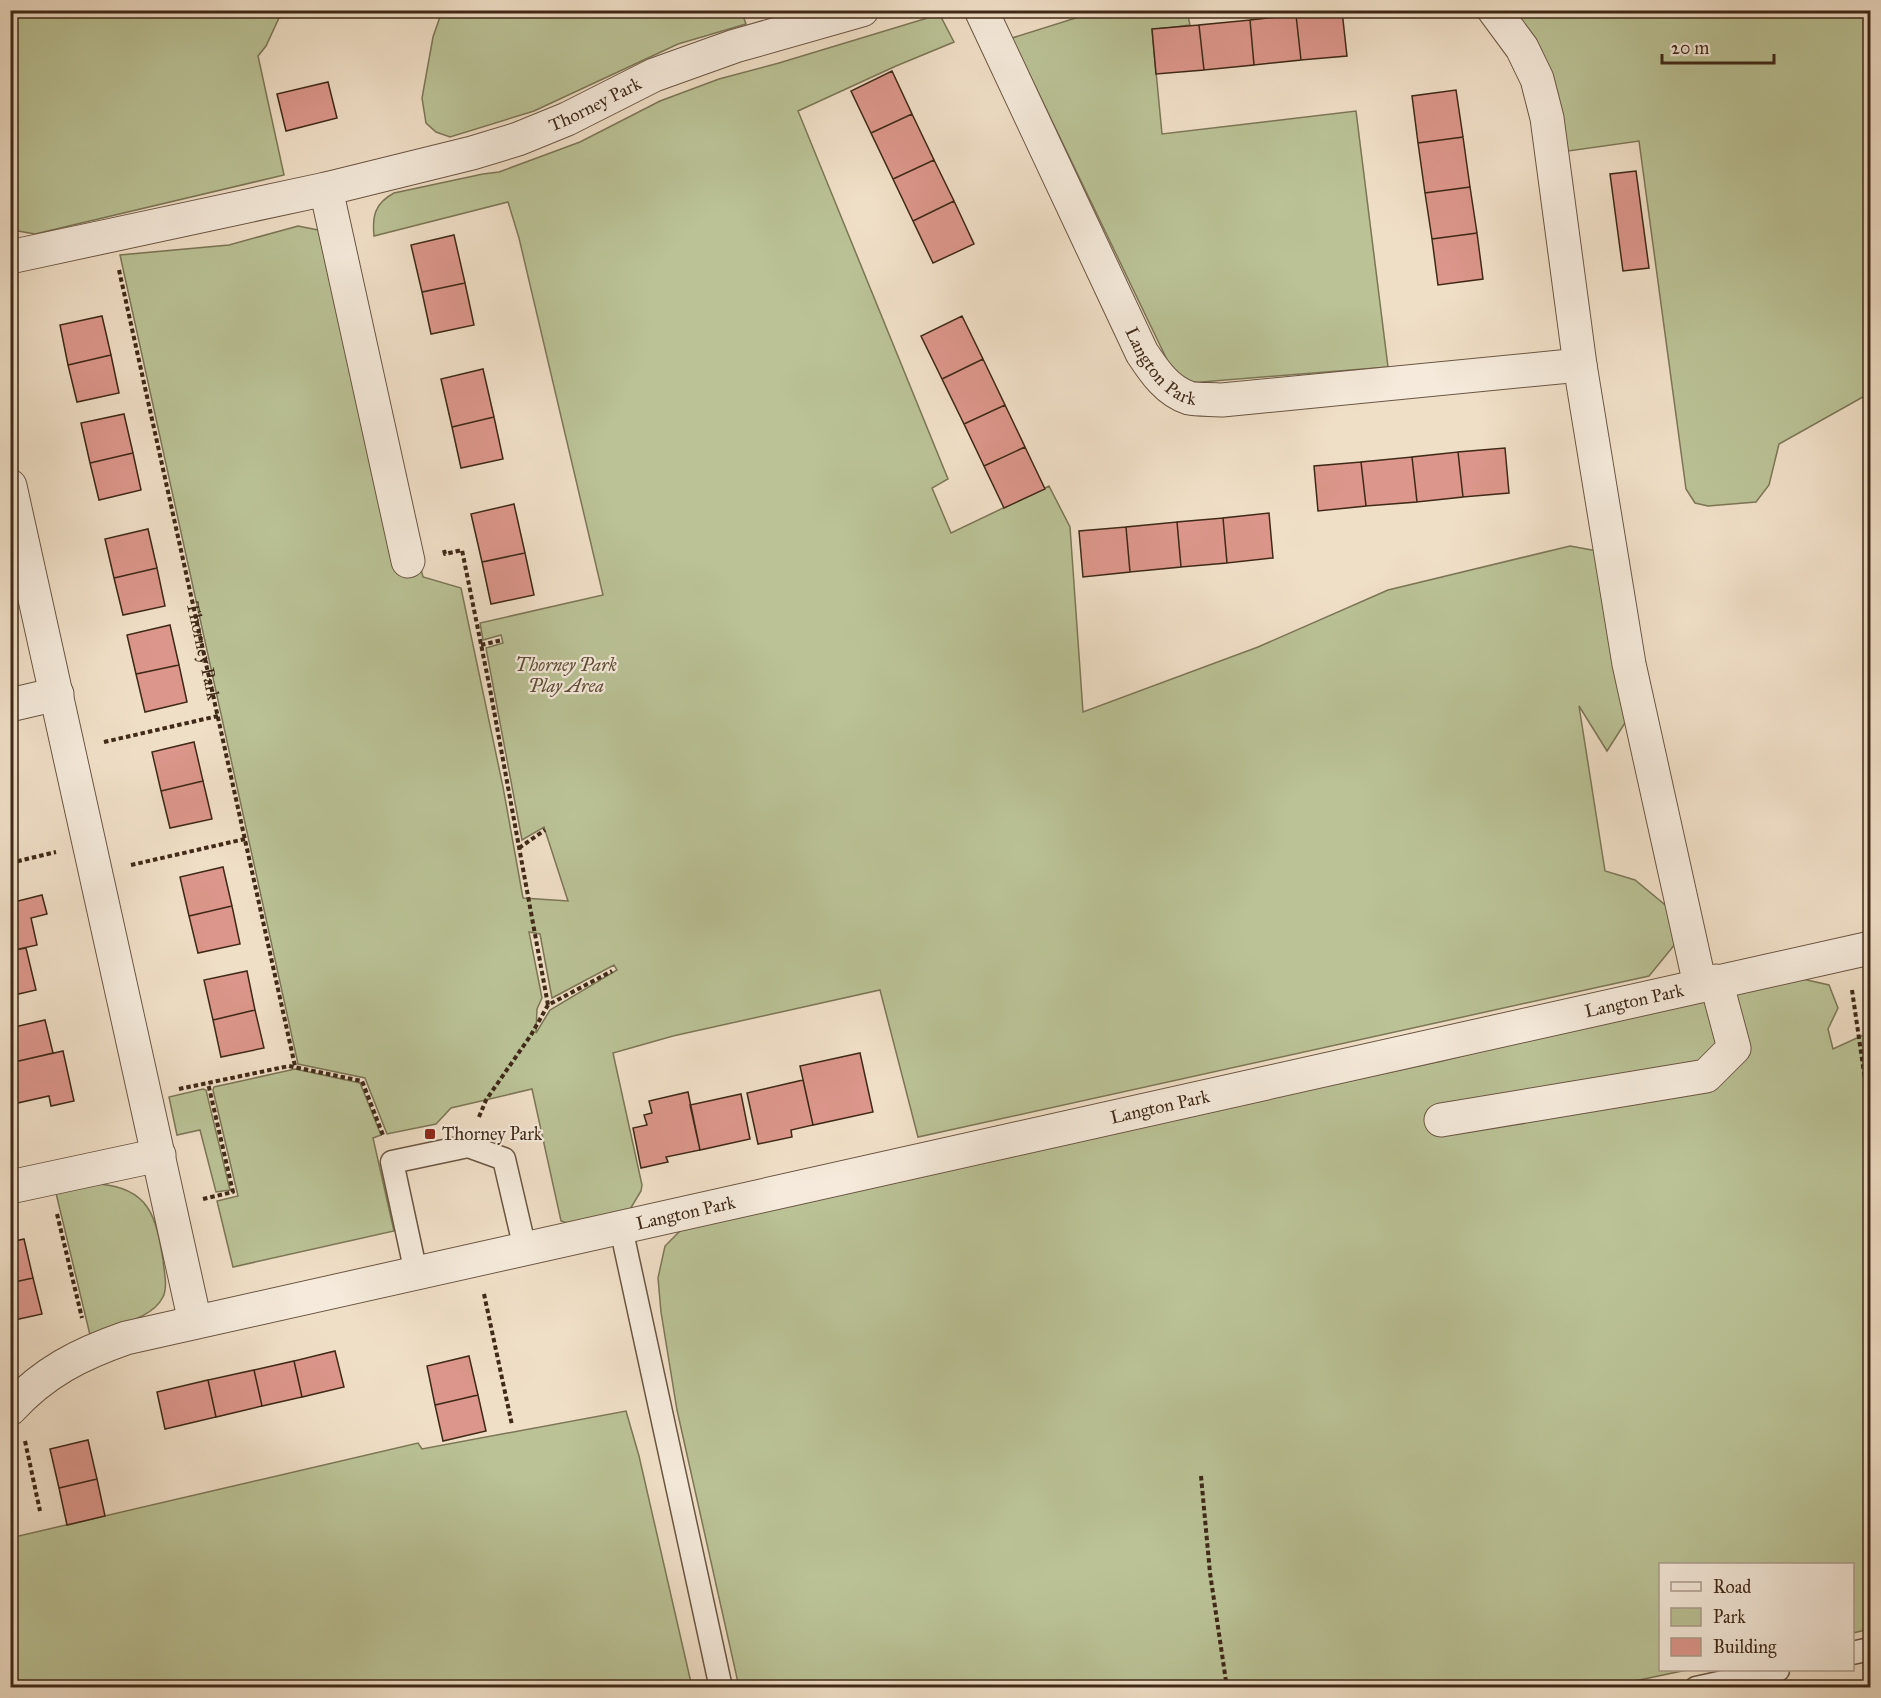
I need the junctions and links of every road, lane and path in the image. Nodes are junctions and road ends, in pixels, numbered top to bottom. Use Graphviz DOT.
graph roads {
  1 [pos="862,10"];
  2 [pos="981,10"];
  3 [pos="1494,10"];
  4 [pos="326,189"];
  5 [pos="111,235"];
  6 [pos="10,256"];
  7 [pos="1580,365"];
  8 [pos="10,486"];
  9 [pos="442,543"];
  10 [pos="408,561"];
  11 [pos="502,640"];
  12 [pos="481,645"];
  13 [pos="57,694"];
  14 [pos="10,705"];
  15 [pos="218,717"];
  16 [pos="69,750"];
  17 [pos="545,830"];
  18 [pos="245,839"];
  19 [pos="519,848"];
  20 [pos="93,858"];
  21 [pos="10,863"];
  22 [pos="1858,950"];
  23 [pos="612,971"];
  24 [pos="1708,983"];
  25 [pos="548,1005"];
  26 [pos="295,1066"];
  27 [pos="208,1083"];
  28 [pos="146,1096"];
  29 [pos="1870,1114"];
  30 [pos="1441,1120"];
  31 [pos="468,1146"];
  32 [pos="159,1155"];
  33 [pos="392,1162"];
  34 [pos="49,1180"];
  35 [pos="10,1187"];
  36 [pos="170,1206"];
  37 [pos="621,1228"];
  38 [pos="525,1249"];
  39 [pos="476,1260"];
  40 [pos="416,1273"];
  41 [pos="195,1322"];
  42 [pos="90,1351"];
  43 [pos="14,1405"];
  44 [pos="512,1425"];
  45 [pos="1202,1476"];
  46 [pos="40,1511"];
  47 [pos="1870,1649"];
  48 [pos="1854,1653"];
  49 [pos="1773,1671"];
  50 [pos="722,1688"];
  51 [pos="1227,1688"];
  52 [pos="1696,1688"];
  1 -- 4 [label="street, Thorney Park"];
  2 -- 7 [label="street, Langton Park"];
  3 -- 7 [label="street, Langton Park"];
  4 -- 5 [label="street, Thorney Park"];
  4 -- 10 [label="street"];
  5 -- 6 [label="street, Thorney Park"];
  5 -- 15 [label="path, Thorney Park"];
  7 -- 24 [label="street, Langton Park"];
  8 -- 13 [label="street"];
  9 -- 12 [label="path"];
  11 -- 12 [label="path"];
  12 -- 19 [label="path"];
  13 -- 14 [label="street"];
  13 -- 16 [label="street"];
  15 -- 16 [label="path"];
  15 -- 18 [label="path, Thorney Park"];
  16 -- 20 [label="street"];
  17 -- 19 [label="path"];
  18 -- 20 [label="path"];
  18 -- 26 [label="path, Thorney Park"];
  19 -- 25 [label="path"];
  20 -- 21 [label="path"];
  20 -- 28 [label="street"];
  22 -- 24 [label="street, Langton Park"];
  22 -- 29 [label="path"];
  23 -- 25 [label="path"];
  24 -- 30 [label="street"];
  24 -- 37 [label="street, Langton Park"];
  25 -- 31 [label="path"];
  26 -- 27 [label="path"];
  26 -- 33 [label="path"];
  27 -- 28 [label="path"];
  27 -- 36 [label="path"];
  28 -- 32 [label="street"];
  31 -- 33 [label="lane"];
  31 -- 38 [label="lane"];
  32 -- 34 [label="street"];
  32 -- 36 [label="street"];
  33 -- 40 [label="lane"];
  34 -- 35 [label="street"];
  34 -- 42 [label="path"];
  36 -- 41 [label="street"];
  37 -- 38 [label="street"];
  37 -- 50 [label="lane"];
  38 -- 39 [label="street"];
  39 -- 40 [label="street"];
  39 -- 44 [label="path"];
  40 -- 41 [label="street"];
  41 -- 42 [label="street"];
  42 -- 43 [label="street"];
  43 -- 46 [label="path"];
  45 -- 51 [label="path"];
  47 -- 48 [label="lane"];
  49 -- 52 [label="lane"];
}
